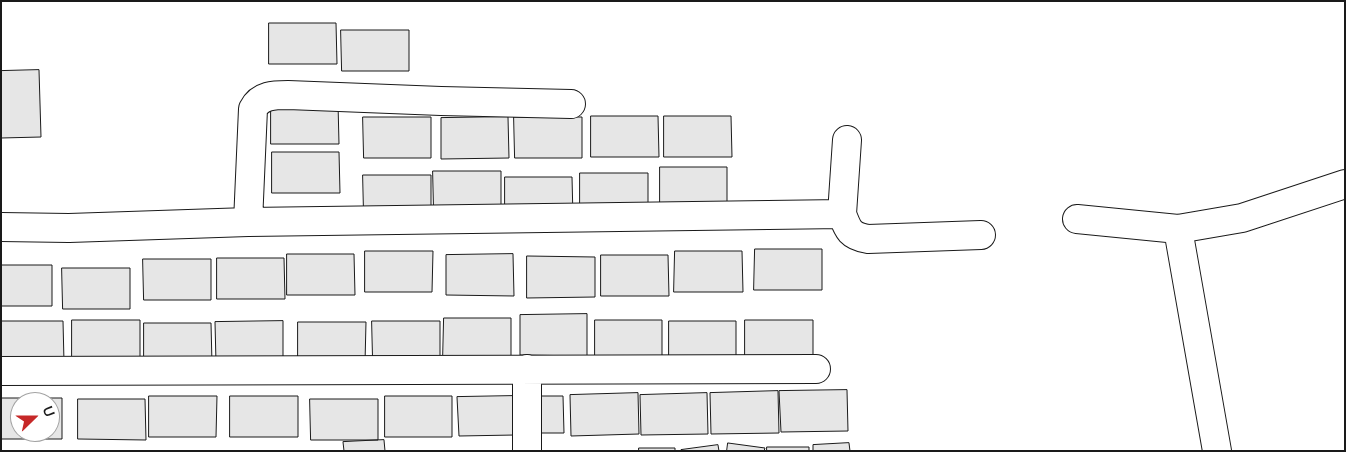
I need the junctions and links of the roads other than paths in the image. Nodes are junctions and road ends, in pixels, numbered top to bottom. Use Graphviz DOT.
graph roads {
  1 [pos="570,104"];
  2 [pos="847,140"];
  3 [pos="1345,184"];
  4 [pos="842,214"];
  5 [pos="1077,219"];
  6 [pos="248,222"];
  7 [pos="1,226"];
  8 [pos="1178,229"];
  9 [pos="981,235"];
  10 [pos="816,369"];
  11 [pos="527,370"];
  12 [pos="1,371"];
  13 [pos="527,451"];
  14 [pos="1217,451"];
  1 -- 6 [label="street"];
  2 -- 4 [label="street"];
  3 -- 8 [label="street"];
  4 -- 6 [label="street"];
  4 -- 9 [label="street"];
  5 -- 8 [label="street"];
  6 -- 7 [label="street"];
  8 -- 14 [label="street"];
  10 -- 11 [label="street"];
  11 -- 12 [label="street"];
  11 -- 13 [label="street"];
}
